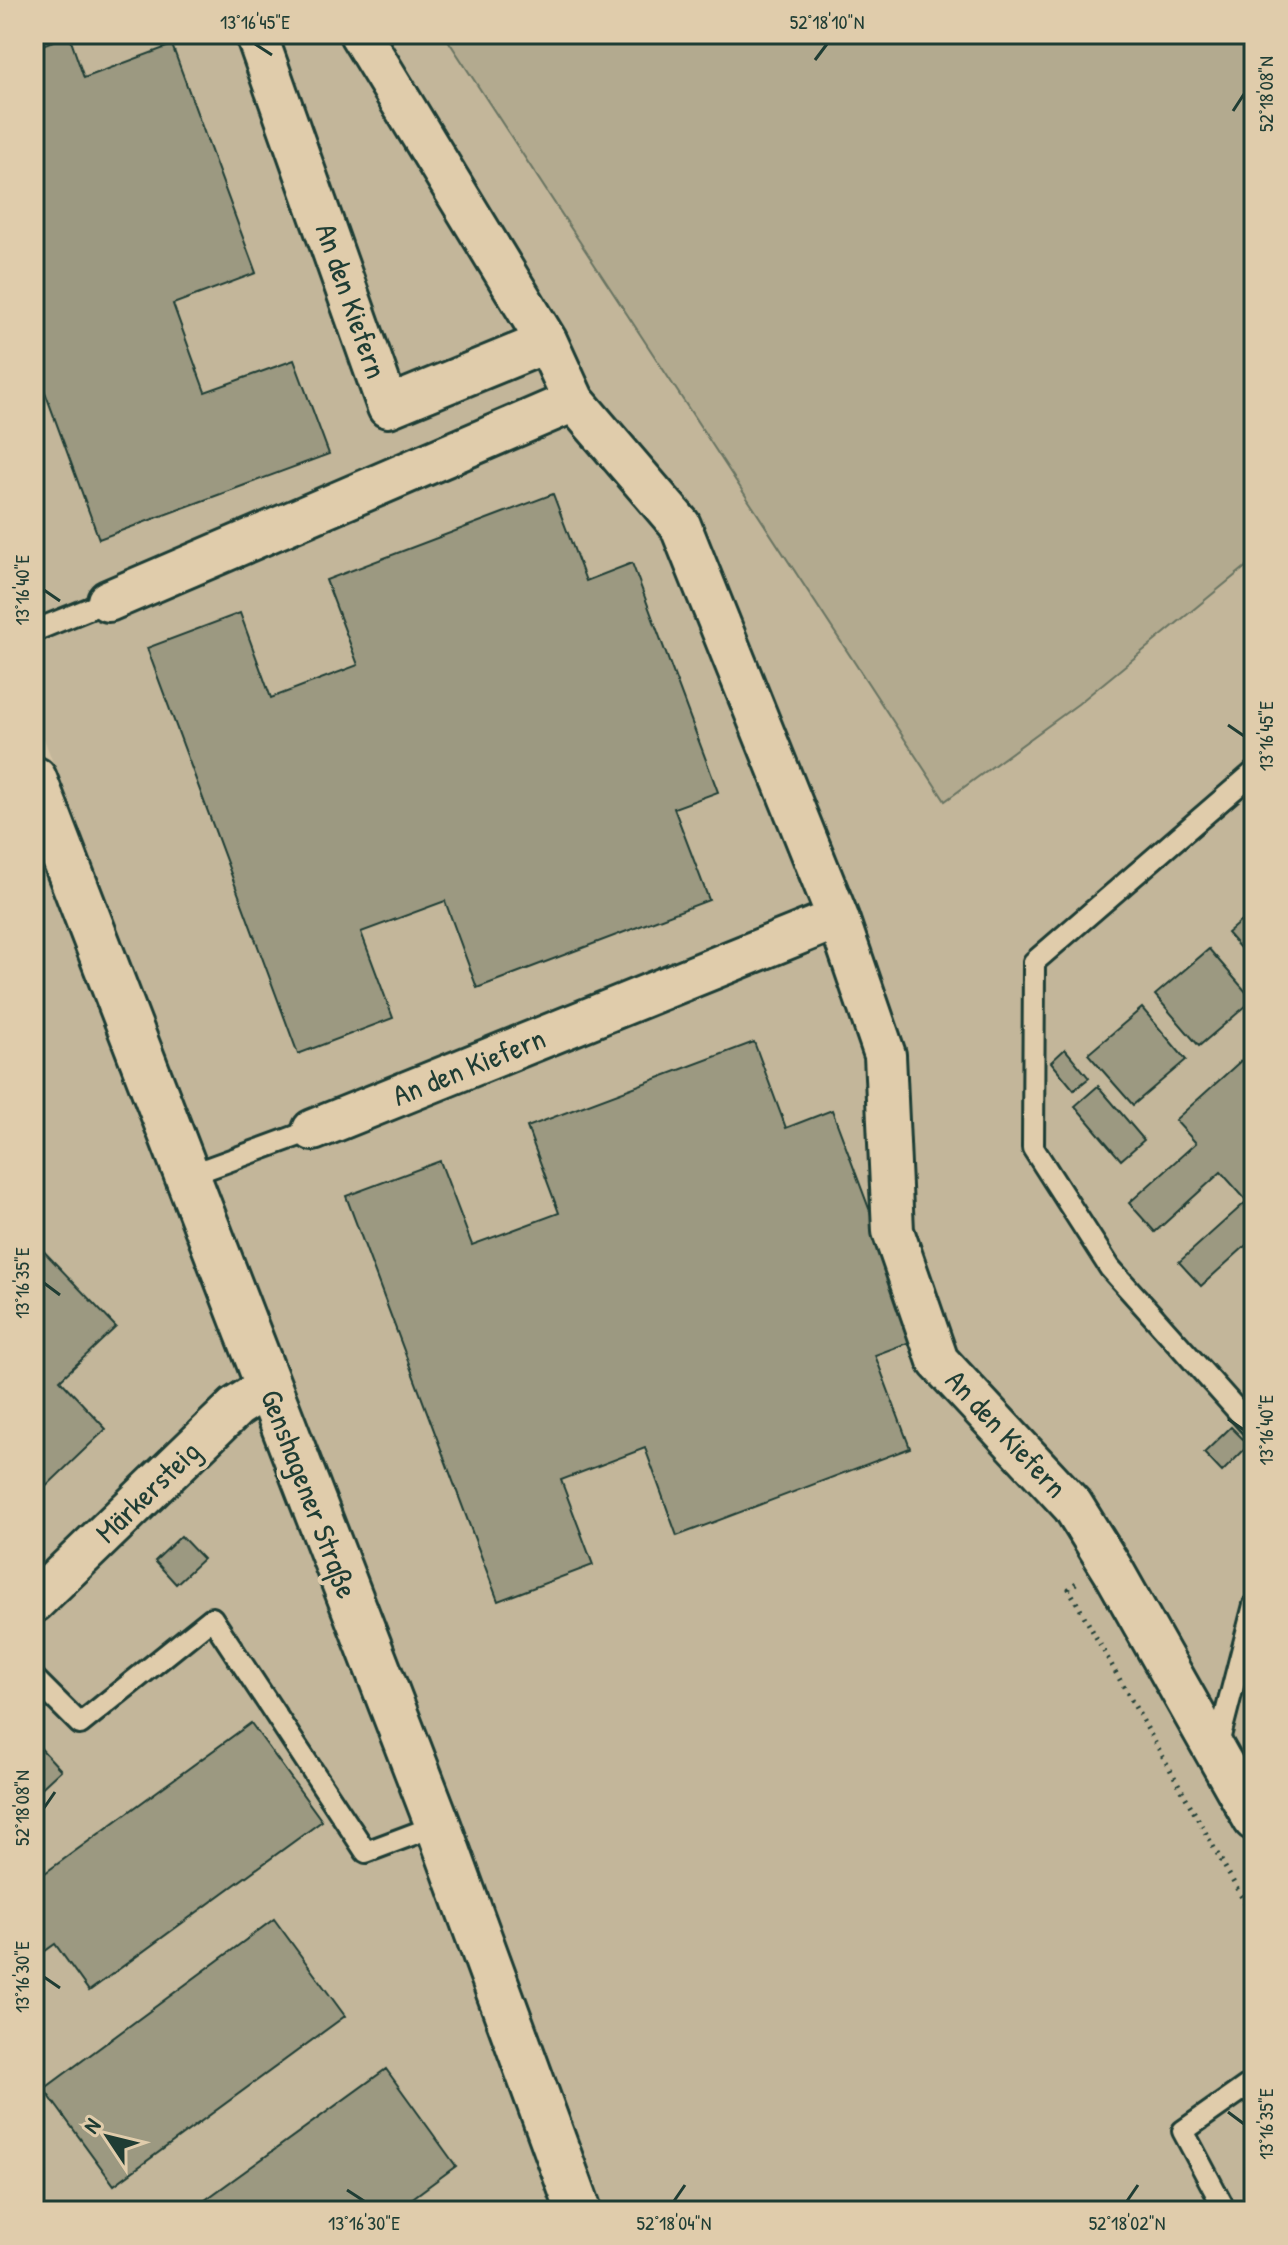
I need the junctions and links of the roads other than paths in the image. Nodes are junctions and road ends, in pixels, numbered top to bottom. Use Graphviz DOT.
graph roads {
  1 [pos="256,34"];
  2 [pos="360,34"];
  3 [pos="547,342"];
  4 [pos="574,401"];
  5 [pos="108,601"];
  6 [pos="34,631"];
  7 [pos="1254,772"];
  8 [pos="34,779"];
  9 [pos="838,918"];
  10 [pos="313,1130"];
  11 [pos="187,1176"];
  12 [pos="267,1387"];
  13 [pos="1254,1429"];
  14 [pos="34,1602"];
  15 [pos="1254,1605"];
  16 [pos="34,1678"];
  17 [pos="1216,1751"];
  18 [pos="1254,1820"];
  19 [pos="438,1825"];
  20 [pos="1254,2081"];
  21 [pos="1223,2206"];
  22 [pos="579,2211"];
  1 -- 3 [label="street, An den Kiefern"];
  2 -- 3 [label="street, An den Kiefern"];
  3 -- 4 [label="street, An den Kiefern"];
  4 -- 5 [label="street"];
  4 -- 9 [label="street, An den Kiefern"];
  5 -- 6 [label="lane"];
  7 -- 13 [label="lane"];
  8 -- 11 [label="main road, Genshagener Straße"];
  9 -- 10 [label="street, An den Kiefern"];
  9 -- 17 [label="street, An den Kiefern"];
  10 -- 11 [label="lane, An den Kiefern"];
  11 -- 12 [label="main road, Genshagener Straße"];
  12 -- 14 [label="street, Märkersteig"];
  12 -- 19 [label="main road, Genshagener Straße"];
  15 -- 17 [label="lane"];
  16 -- 19 [label="lane"];
  17 -- 18 [label="street, An den Kiefern"];
  19 -- 22 [label="main road, Genshagener Straße"];
  20 -- 21 [label="lane"];
}
